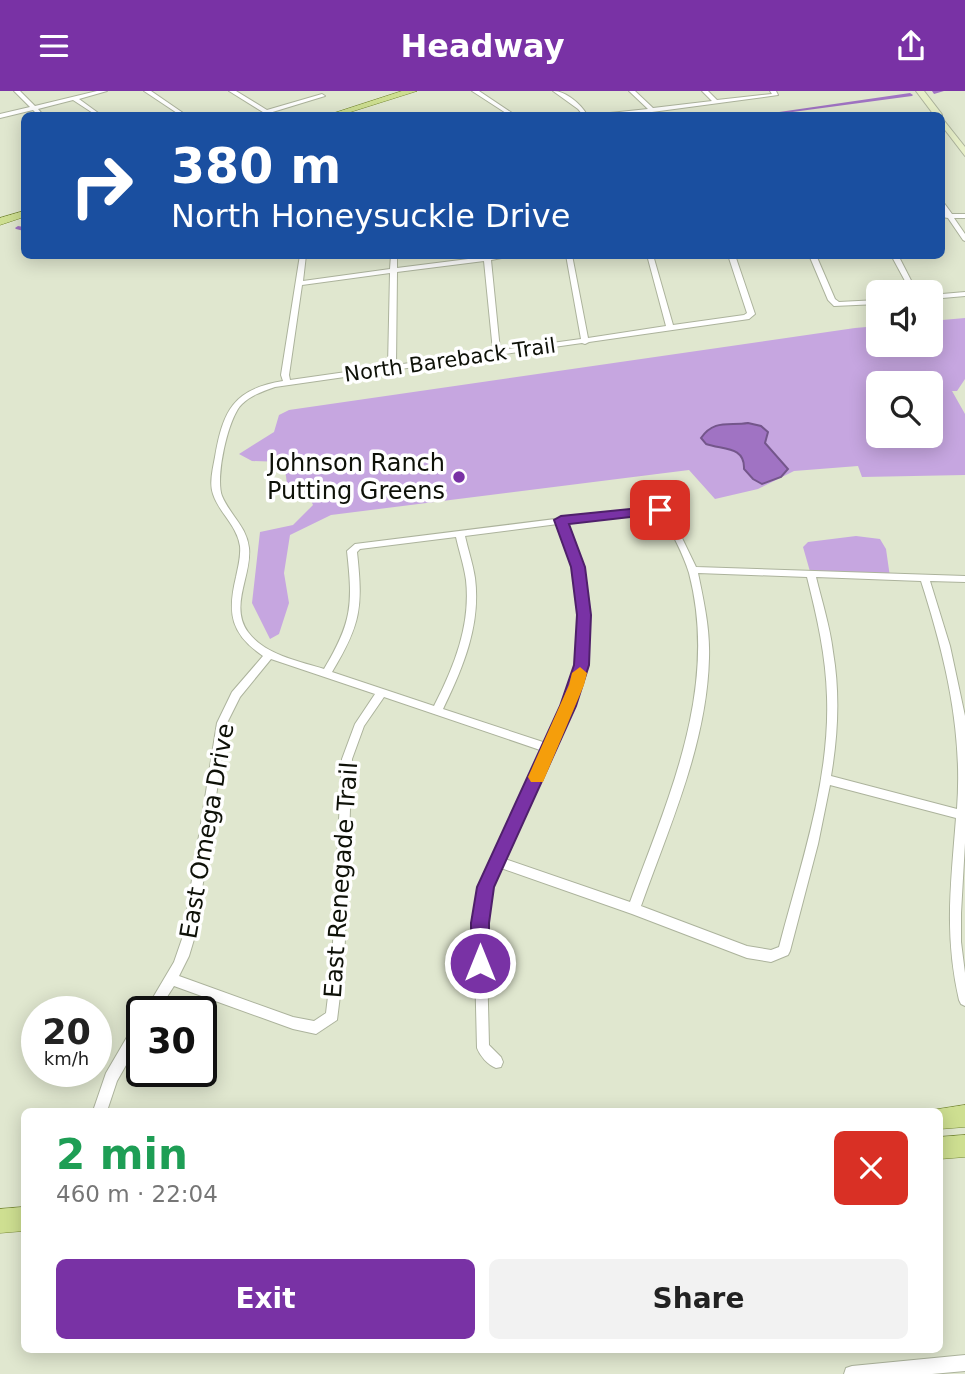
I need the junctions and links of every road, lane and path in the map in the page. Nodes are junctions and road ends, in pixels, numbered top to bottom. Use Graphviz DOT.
graph roads {
  1 [pos="17,91"];
  2 [pos="104,91"];
  3 [pos="147,91"];
  4 [pos="232,91"];
  5 [pos="314,91"];
  6 [pos="412,91"];
  7 [pos="475,91"];
  8 [pos="556,91"];
  9 [pos="632,91"];
  10 [pos="705,91"];
  11 [pos="920,91"];
  12 [pos="774,93"];
  13 [pos="74,98"];
  14 [pos="716,102"];
  15 [pos="32,108"];
  16 [pos="652,110"];
  17 [pos="37,112"];
  18 [pos="95,112"];
  19 [pos="178,112"];
  20 [pos="344,112"];
  21 [pos="507,112"];
  22 [pos="582,112"];
  23 [pos="635,112"];
  24 [pos="936,112"];
  25 [pos="0,116"];
  26 [pos="945,125"];
  27 [pos="965,153"];
  28 [pos="21,215"];
  29 [pos="946,216"];
  30 [pos="965,216"];
  31 [pos="0,222"];
  32 [pos="965,239"];
  33 [pos="303,259"];
  34 [pos="394,259"];
  35 [pos="473,259"];
  36 [pos="487,259"];
  37 [pos="570,259"];
  38 [pos="651,259"];
  39 [pos="732,259"];
  40 [pos="813,259"];
  41 [pos="896,259"];
  42 [pos="394,270"];
  43 [pos="908,280"];
  44 [pos="300,283"];
  45 [pos="965,294"];
  46 [pos="943,296"];
  47 [pos="866,303"];
  48 [pos="670,329"];
  49 [pos="585,342"];
  50 [pos="497,353"];
  51 [pos="392,368"];
  52 [pos="287,383"];
  53 [pos="561,520"];
  54 [pos="460,533"];
  55 [pos="692,570"];
  56 [pos="811,575"];
  57 [pos="924,577"];
  58 [pos="965,579"];
  59 [pos="269,655"];
  60 [pos="326,674"];
  61 [pos="382,692"];
  62 [pos="437,711"];
  63 [pos="550,749"];
  64 [pos="964,765"];
  65 [pos="825,779"];
  66 [pos="962,815"];
  67 [pos="498,862"];
  68 [pos="634,909"];
  69 [pos="173,980"];
  70 [pos="162,996"];
  71 [pos="965,1000"];
  72 [pos="126,1052"];
  73 [pos="496,1062"];
  74 [pos="101,1108"];
  75 [pos="965,1116"];
  76 [pos="943,1118"];
  77 [pos="965,1146"];
  78 [pos="943,1148"];
  79 [pos="21,1219"];
  80 [pos="0,1220"];
  81 [pos="965,1363"];
  82 [pos="852,1374"];
  1 -- 15 [label="street"];
  2 -- 13 [label="street"];
  3 -- 19 [label="street"];
  4 -- 5 [label="street"];
  6 -- 20 [label="main road"];
  7 -- 21 [label="street"];
  8 -- 22 [label="street"];
  9 -- 16 [label="street"];
  10 -- 14 [label="street"];
  11 -- 24 [label="street"];
  12 -- 14 [label="street"];
  13 -- 15 [label="street"];
  13 -- 18 [label="street"];
  14 -- 16 [label="street"];
  15 -- 17 [label="street"];
  15 -- 25 [label="street"];
  16 -- 23 [label="street"];
  26 -- 27 [label="street"];
  28 -- 31 [label="main road"];
  29 -- 30 [label="street"];
  29 -- 32 [label="street"];
  33 -- 44 [label="street"];
  34 -- 42 [label="street"];
  35 -- 42 [label="street"];
  36 -- 50 [label="street"];
  37 -- 49 [label="street"];
  38 -- 48 [label="street"];
  39 -- 48 [label="street, North Bareback Trail"];
  40 -- 47 [label="street"];
  41 -- 43 [label="street"];
  42 -- 44 [label="street"];
  42 -- 51 [label="street"];
  44 -- 52 [label="street"];
  45 -- 46 [label="street"];
  48 -- 49 [label="street, North Bareback Trail"];
  49 -- 50 [label="street, North Bareback Trail"];
  50 -- 51 [label="street, North Bareback Trail"];
  51 -- 52 [label="street, North Bareback Trail"];
  52 -- 59 [label="street, North Bareback Trail"];
  53 -- 54 [label="street"];
  53 -- 55 [label="street"];
  53 -- 63 [label="street"];
  54 -- 60 [label="street"];
  54 -- 62 [label="street"];
  55 -- 56 [label="street"];
  55 -- 68 [label="street"];
  56 -- 57 [label="street"];
  56 -- 65 [label="street"];
  57 -- 58 [label="street"];
  57 -- 64 [label="street"];
  59 -- 60 [label="street"];
  59 -- 69 [label="street, East Omega Drive"];
  60 -- 61 [label="street"];
  61 -- 62 [label="street"];
  61 -- 69 [label="street, East Renegade Trail"];
  62 -- 63 [label="street"];
  63 -- 67 [label="street"];
  64 -- 66 [label="street"];
  65 -- 66 [label="street"];
  65 -- 68 [label="street"];
  66 -- 71 [label="street"];
  67 -- 68 [label="street"];
  67 -- 73 [label="street"];
  69 -- 70 [label="street, East Omega Drive"];
  72 -- 74 [label="street"];
  75 -- 76 [label="main road"];
  77 -- 78 [label="main road"];
  79 -- 80 [label="main road"];
  81 -- 82 [label="street"];
}
